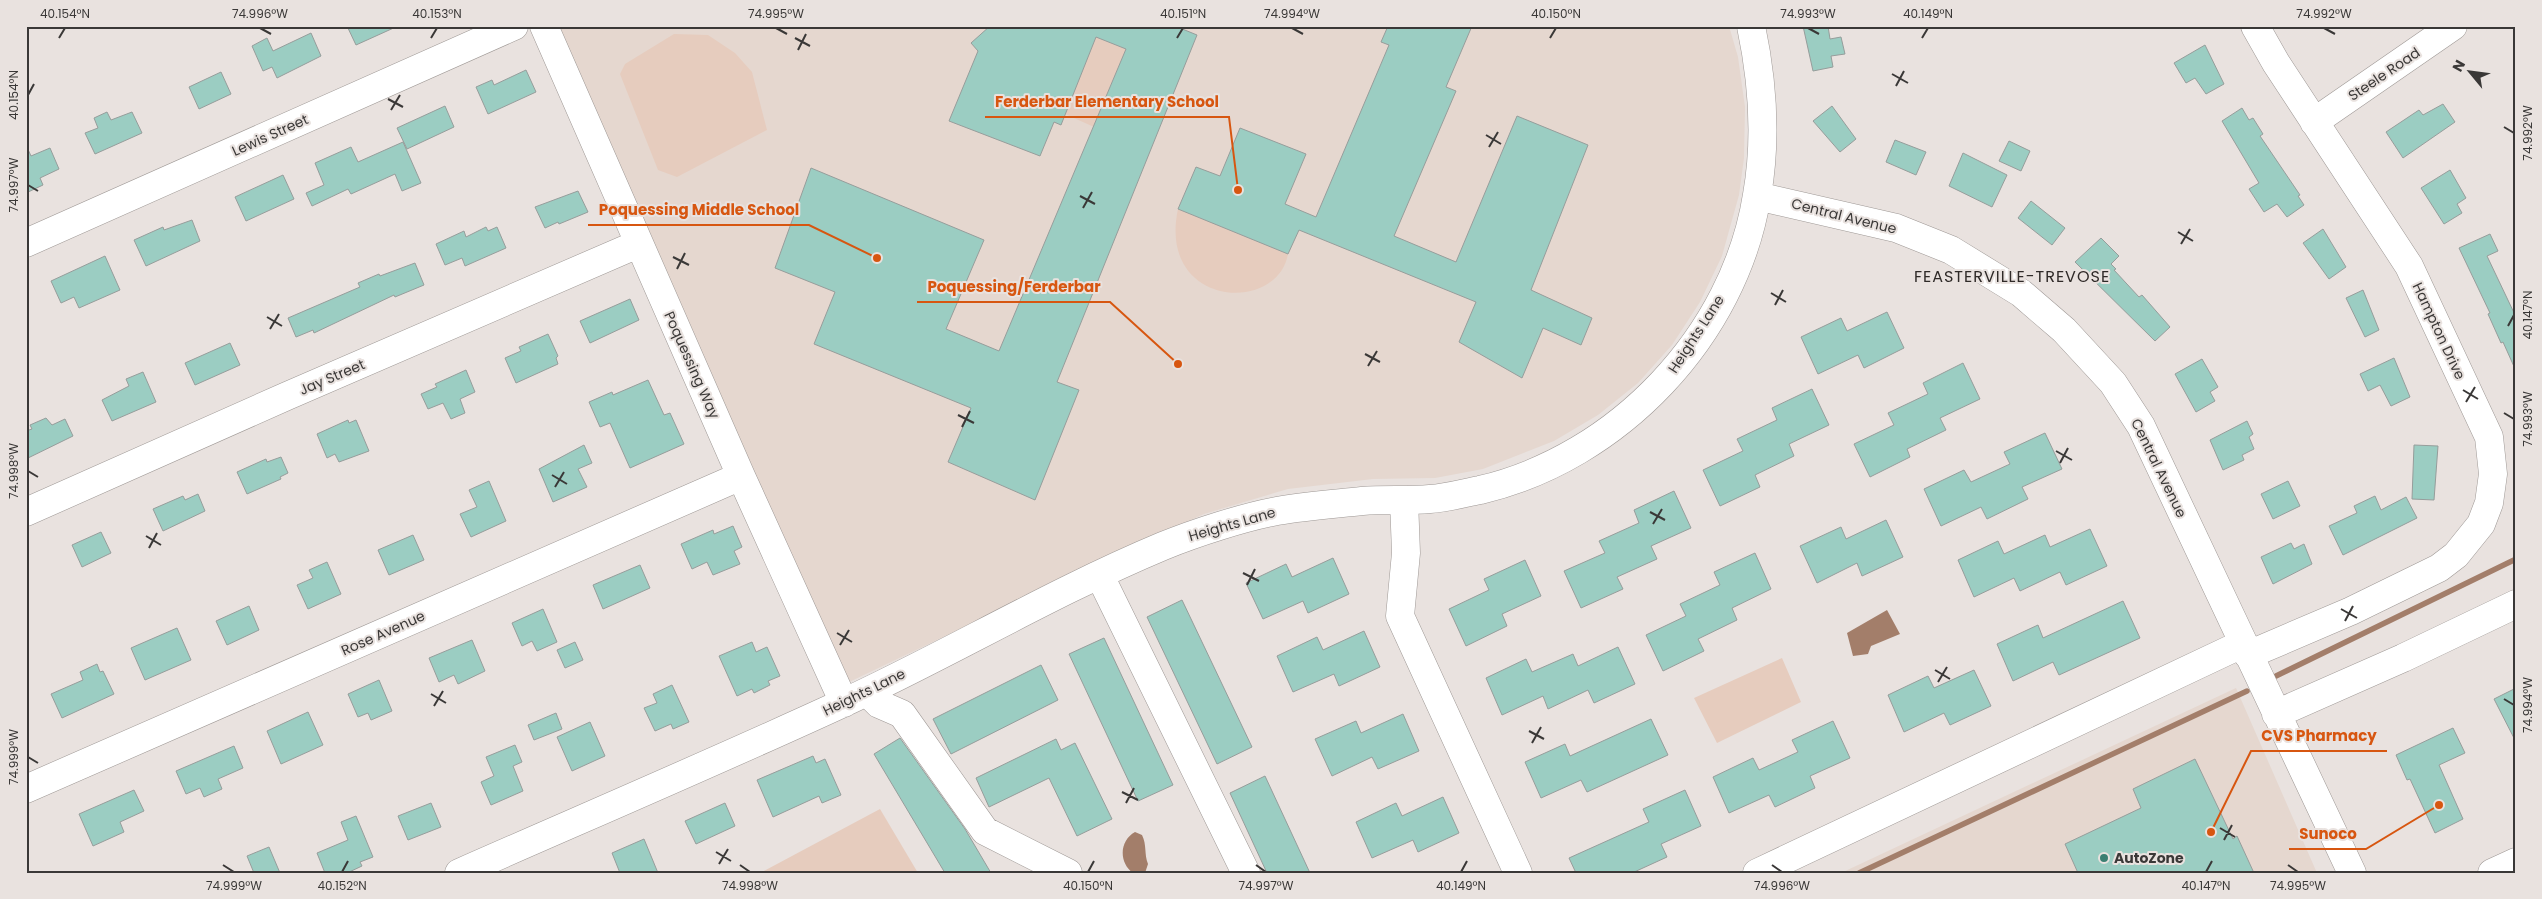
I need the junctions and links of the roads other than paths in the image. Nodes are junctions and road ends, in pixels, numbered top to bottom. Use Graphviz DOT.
graph roads {
  1 [pos="514,26"];
  2 [pos="544,26"];
  3 [pos="1750,26"];
  4 [pos="2255,26"];
  5 [pos="2453,26"];
  6 [pos="2314,122"];
  7 [pos="1757,196"];
  8 [pos="26,243"];
  9 [pos="638,244"];
  10 [pos="741,476"];
  11 [pos="1404,500"];
  12 [pos="26,512"];
  13 [pos="1100,576"];
  14 [pos="2516,604"];
  15 [pos="2245,649"];
  16 [pos="855,697"];
  17 [pos="2276,714"];
  18 [pos="26,790"];
  19 [pos="2516,862"];
  20 [pos="459,873"];
  21 [pos="1068,873"];
  22 [pos="1246,873"];
  23 [pos="1518,873"];
  24 [pos="1757,873"];
  25 [pos="2352,873"];
  26 [pos="2492,873"];
  1 -- 8 [label="street, Lewis Street"];
  2 -- 9 [label="street, Poquessing Way"];
  3 -- 7 [label="street, Heights Lane"];
  4 -- 6 [label="street, Hampton Drive"];
  5 -- 6 [label="street, Steele Road"];
  6 -- 15 [label="street, Hampton Drive"];
  7 -- 11 [label="street, Heights Lane"];
  7 -- 15 [label="street, Central Avenue"];
  9 -- 10 [label="street, Poquessing Way"];
  9 -- 12 [label="street, Jay Street"];
  10 -- 16 [label="street, Poquessing Way"];
  10 -- 18 [label="street, Rose Avenue"];
  11 -- 13 [label="street, Heights Lane"];
  11 -- 23 [label="street"];
  13 -- 16 [label="street, Heights Lane"];
  13 -- 22 [label="street"];
  14 -- 17 [label="street"];
  15 -- 17 [label="street, Central Avenue"];
  15 -- 24 [label="street, Hampton Drive"];
  16 -- 20 [label="street, Heights Lane"];
  16 -- 21 [label="street"];
  17 -- 25 [label="street, Central Avenue"];
  19 -- 26 [label="street"];
}
